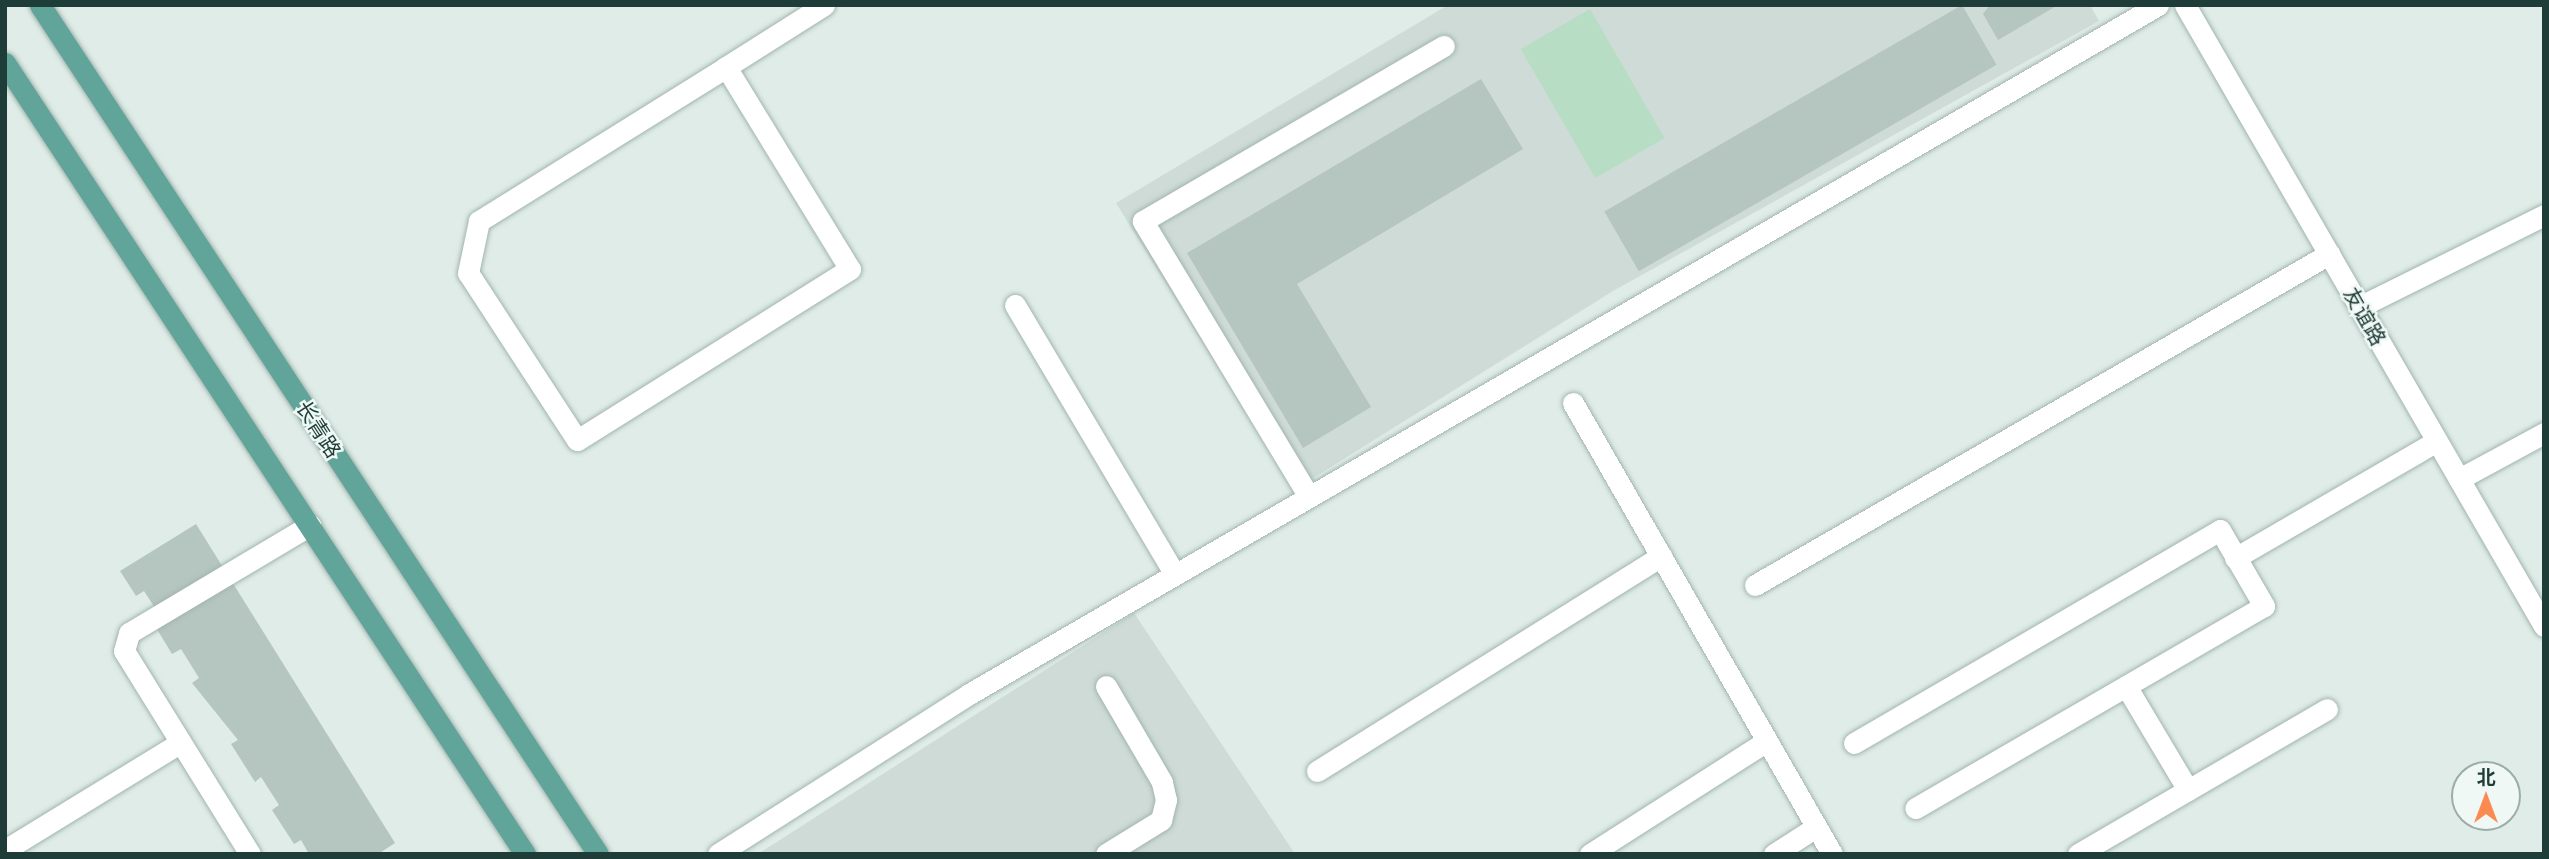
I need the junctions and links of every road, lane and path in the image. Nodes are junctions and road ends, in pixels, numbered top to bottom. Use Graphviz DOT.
graph roads {
  1 [pos="40,5"];
  2 [pos="824,5"];
  3 [pos="2158,5"];
  4 [pos="2185,5"];
  5 [pos="1444,46"];
  6 [pos="5,63"];
  7 [pos="726,66"];
  8 [pos="2544,215"];
  9 [pos="2329,254"];
  10 [pos="1014,305"];
  11 [pos="2359,307"];
  12 [pos="1573,403"];
  13 [pos="2544,433"];
  14 [pos="2437,441"];
  15 [pos="2459,479"];
  16 [pos="1308,495"];
  17 [pos="310,525"];
  18 [pos="1661,556"];
  19 [pos="2235,558"];
  20 [pos="1174,573"];
  21 [pos="1755,585"];
  22 [pos="2544,626"];
  23 [pos="1106,686"];
  24 [pos="2126,686"];
  25 [pos="2327,709"];
  26 [pos="1767,741"];
  27 [pos="181,742"];
  28 [pos="1854,743"];
  29 [pos="1317,771"];
  30 [pos="2188,790"];
  31 [pos="1915,808"];
  32 [pos="1816,827"];
  33 [pos="5,850"];
  34 [pos="250,854"];
  35 [pos="525,854"];
  36 [pos="598,854"];
  37 [pos="718,854"];
  38 [pos="1106,854"];
  39 [pos="1590,854"];
  40 [pos="1774,854"];
  41 [pos="1832,854"];
  42 [pos="2078,854"];
  1 -- 36 [label="main road, 长青路"];
  2 -- 7 [label="street"];
  3 -- 16 [label="street"];
  4 -- 9 [label="street, 友谊路"];
  5 -- 16 [label="street"];
  6 -- 17 [label="main road"];
  7 -- 7 [label="street"];
  8 -- 11 [label="street"];
  9 -- 11 [label="street, 友谊路"];
  9 -- 21 [label="street"];
  10 -- 20 [label="street"];
  11 -- 14 [label="street, 友谊路"];
  12 -- 18 [label="street"];
  13 -- 15 [label="street"];
  14 -- 15 [label="street, 友谊路"];
  14 -- 19 [label="street"];
  15 -- 22 [label="street, 友谊路"];
  16 -- 20 [label="street"];
  17 -- 27 [label="street"];
  17 -- 35 [label="main road"];
  18 -- 26 [label="street"];
  18 -- 29 [label="street"];
  19 -- 24 [label="street"];
  19 -- 28 [label="street"];
  20 -- 37 [label="street"];
  23 -- 38 [label="street"];
  24 -- 30 [label="street"];
  24 -- 31 [label="street"];
  25 -- 30 [label="street"];
  26 -- 32 [label="street"];
  26 -- 39 [label="street"];
  27 -- 33 [label="street"];
  27 -- 34 [label="street"];
  30 -- 42 [label="street"];
  32 -- 40 [label="street"];
  32 -- 41 [label="street"];
}
